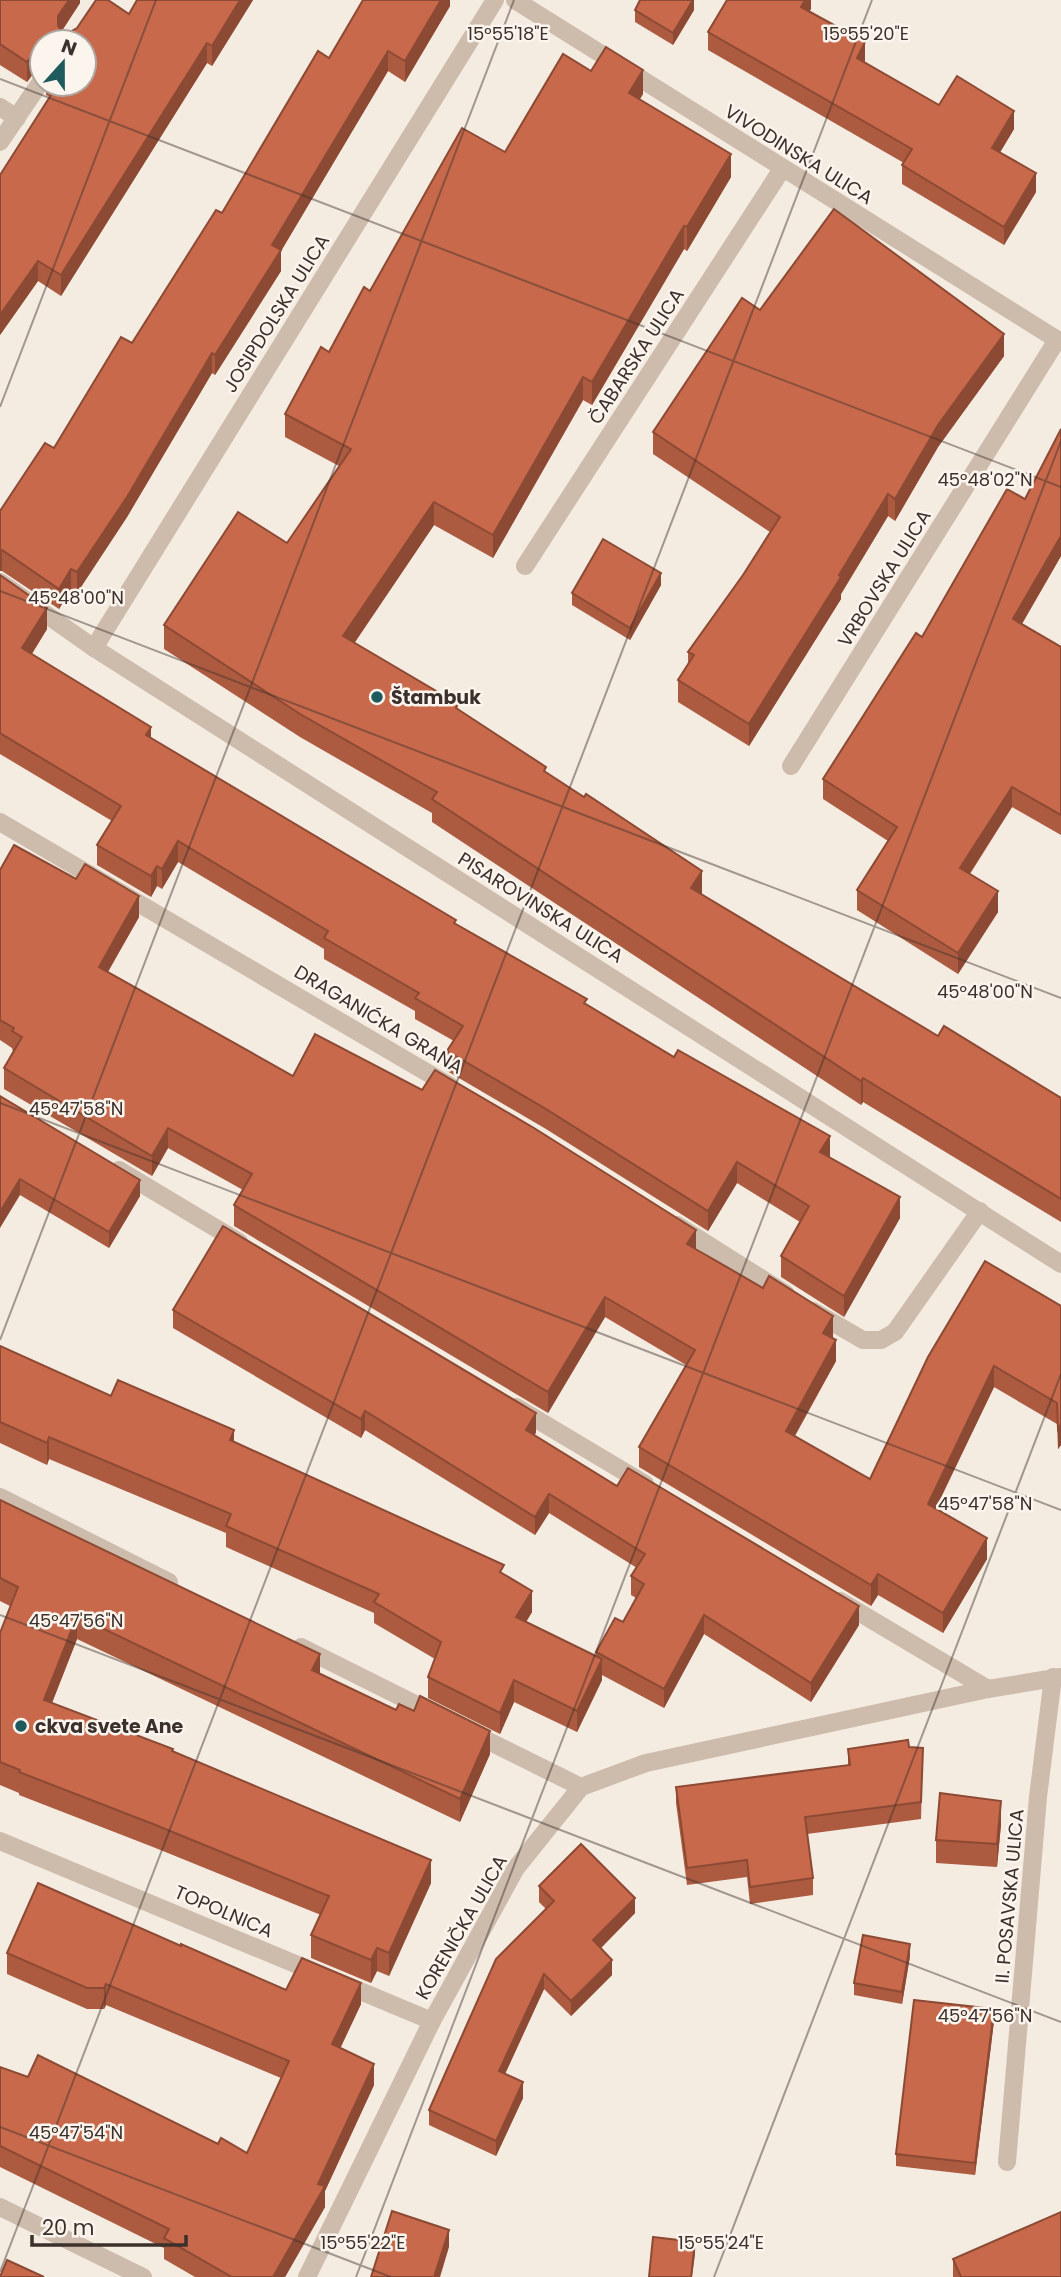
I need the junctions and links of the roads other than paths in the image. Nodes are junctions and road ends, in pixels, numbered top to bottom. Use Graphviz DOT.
graph roads {
  1 [pos="495,0"];
  2 [pos="515,0"];
  3 [pos="30,98"];
  4 [pos="0,107"];
  5 [pos="17,118"];
  6 [pos="0,142"];
  7 [pos="782,169"];
  8 [pos="1059,341"];
  9 [pos="525,566"];
  10 [pos="0,582"];
  11 [pos="94,648"];
  12 [pos="791,766"];
  13 [pos="0,822"];
  14 [pos="470,1097"];
  15 [pos="107,1163"];
  16 [pos="980,1210"];
  17 [pos="666,1219"];
  18 [pos="250,1248"];
  19 [pos="1061,1264"];
  20 [pos="500,1397"];
  21 [pos="654,1490"];
  22 [pos="0,1497"];
  23 [pos="821,1589"];
  24 [pos="185,1590"];
  25 [pos="284,1639"];
  26 [pos="1057,1677"];
  27 [pos="988,1689"];
  28 [pos="581,1787"];
  29 [pos="0,1841"];
  30 [pos="432,2021"];
  31 [pos="1007,2162"];
  32 [pos="0,2207"];
  33 [pos="143,2277"];
  34 [pos="307,2277"];
  1 -- 11 [label="street, JOSIPDOLSKA ULICA"];
  2 -- 7 [label="street, VIVODINSKA ULICA"];
  3 -- 5 [label="street"];
  4 -- 5 [label="street"];
  5 -- 6 [label="street"];
  7 -- 8 [label="street, VIVODINSKA ULICA"];
  7 -- 9 [label="street, ČABARSKA ULICA"];
  8 -- 12 [label="street, VRBOVSKA ULICA"];
  10 -- 11 [label="street, PISAROVINSKA ULICA"];
  11 -- 16 [label="street, PISAROVINSKA ULICA"];
  13 -- 14 [label="street, DRAGANIĆKA GRANA"];
  15 -- 18 [label="street"];
  16 -- 17 [label="street"];
  16 -- 19 [label="street, PISAROVINSKA ULICA"];
  20 -- 21 [label="street"];
  22 -- 24 [label="street"];
  23 -- 27 [label="street"];
  25 -- 28 [label="street"];
  26 -- 27 [label="street"];
  26 -- 31 [label="street, II. POSAVSKA ULICA"];
  27 -- 28 [label="street"];
  28 -- 30 [label="street, KORENIČKA ULICA"];
  29 -- 30 [label="street, TOPOLNICA"];
  30 -- 34 [label="street, KORENIČKA ULICA"];
  32 -- 33 [label="street"];
}
